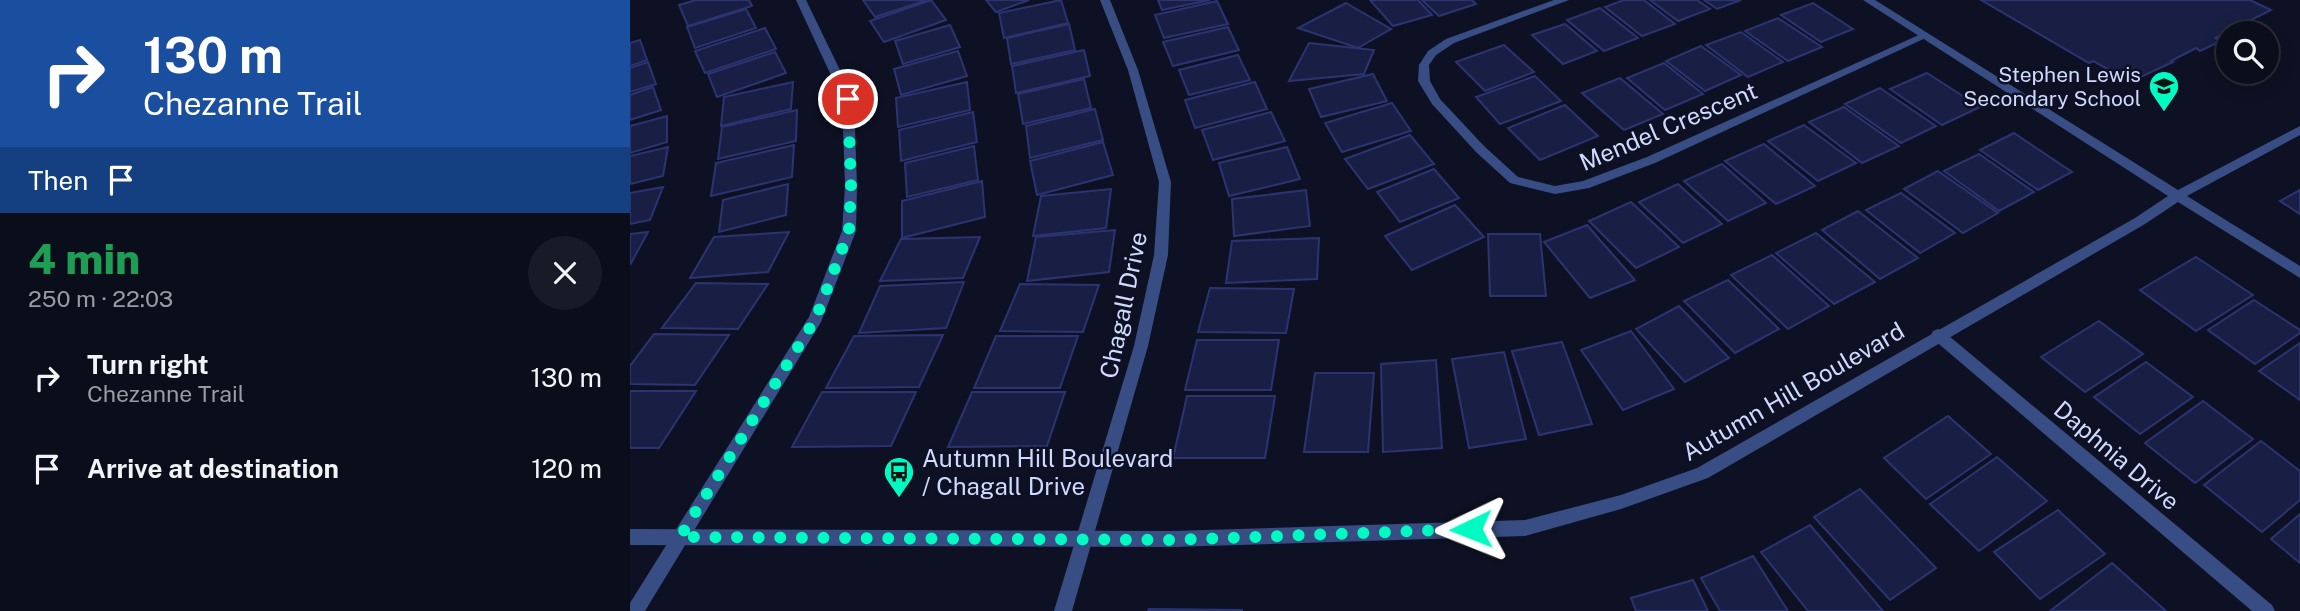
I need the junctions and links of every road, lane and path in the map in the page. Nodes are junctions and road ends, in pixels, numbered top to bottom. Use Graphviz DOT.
graph roads {
  1 [pos="801,0"];
  2 [pos="1105,0"];
  3 [pos="1564,0"];
  4 [pos="1868,0"];
  5 [pos="1925,36"];
  6 [pos="2300,130"];
  7 [pos="2177,196"];
  8 [pos="2300,273"];
  9 [pos="1938,335"];
  10 [pos="630,537"];
  11 [pos="680,537"];
  12 [pos="1086,539"];
  13 [pos="635,611"];
  14 [pos="1063,611"];
  15 [pos="2266,611"];
  1 -- 11 [label="street"];
  2 -- 12 [label="street, Chagall Drive"];
  3 -- 5 [label="street, Mendel Crescent"];
  4 -- 5 [label="street"];
  5 -- 7 [label="street"];
  6 -- 7 [label="street, Autumn Hill Boulevard"];
  7 -- 8 [label="street"];
  7 -- 9 [label="street, Autumn Hill Boulevard"];
  9 -- 12 [label="street, Autumn Hill Boulevard"];
  9 -- 15 [label="street, Daphnia Drive"];
  10 -- 11 [label="street, Autumn Hill Boulevard"];
  11 -- 12 [label="street, Autumn Hill Boulevard"];
  11 -- 13 [label="street"];
  12 -- 14 [label="street, Chagall Drive"];
}
